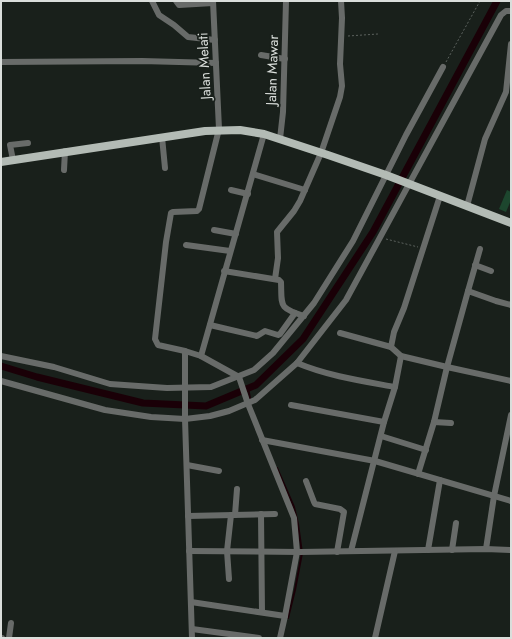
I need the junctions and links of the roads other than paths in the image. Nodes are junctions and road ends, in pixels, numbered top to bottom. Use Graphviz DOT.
graph roads {
  1 [pos="152,1"];
  2 [pos="176,1"];
  3 [pos="286,1"];
  4 [pos="341,1"];
  5 [pos="213,2"];
  6 [pos="511,11"];
  7 [pos="215,40"];
  8 [pos="511,44"];
  9 [pos="261,55"];
  10 [pos="285,59"];
  11 [pos="1,62"];
  12 [pos="216,63"];
  13 [pos="443,67"];
  14 [pos="220,129"];
  15 [pos="264,134"];
  16 [pos="162,137"];
  17 [pos="280,139"];
  18 [pos="28,143"];
  19 [pos="65,151"];
  20 [pos="321,153"];
  21 [pos="12,160"];
  22 [pos="1,162"];
  23 [pos="165,168"];
  24 [pos="64,170"];
  25 [pos="253,174"];
  26 [pos="387,176"];
  27 [pos="406,183"];
  28 [pos="231,190"];
  29 [pos="305,190"];
  30 [pos="248,194"];
  31 [pos="440,196"];
  32 [pos="467,206"];
  33 [pos="511,223"];
  34 [pos="214,230"];
  35 [pos="236,234"];
  36 [pos="186,245"];
  37 [pos="480,249"];
  38 [pos="230,251"];
  39 [pos="475,265"];
  40 [pos="224,271"];
  41 [pos="491,271"];
  42 [pos="275,279"];
  43 [pos="468,291"];
  44 [pos="511,305"];
  45 [pos="295,313"];
  46 [pos="304,316"];
  47 [pos="210,325"];
  48 [pos="340,334"];
  49 [pos="391,347"];
  50 [pos="185,351"];
  51 [pos="1,356"];
  52 [pos="201,356"];
  53 [pos="401,356"];
  54 [pos="297,363"];
  55 [pos="447,367"];
  56 [pos="240,378"];
  57 [pos="511,381"];
  58 [pos="1,382"];
  59 [pos="395,387"];
  60 [pos="185,390"];
  61 [pos="247,402"];
  62 [pos="291,405"];
  63 [pos="511,415"];
  64 [pos="186,418"];
  65 [pos="384,422"];
  66 [pos="434,422"];
  67 [pos="451,423"];
  68 [pos="381,436"];
  69 [pos="262,440"];
  70 [pos="426,450"];
  71 [pos="375,461"];
  72 [pos="187,465"];
  73 [pos="219,471"];
  74 [pos="418,474"];
  75 [pos="440,480"];
  76 [pos="306,481"];
  77 [pos="237,489"];
  78 [pos="494,496"];
  79 [pos="511,501"];
  80 [pos="261,514"];
  81 [pos="275,514"];
  82 [pos="233,515"];
  83 [pos="188,516"];
  84 [pos="456,523"];
  85 [pos="486,549"];
  86 [pos="395,550"];
  87 [pos="428,550"];
  88 [pos="452,550"];
  89 [pos="511,550"];
  90 [pos="189,551"];
  91 [pos="227,551"];
  92 [pos="351,551"];
  93 [pos="262,552"];
  94 [pos="300,552"];
  95 [pos="337,552"];
  96 [pos="229,579"];
  97 [pos="191,602"];
  98 [pos="262,612"];
  99 [pos="285,616"];
  100 [pos="11,623"];
  101 [pos="192,629"];
  102 [pos="9,638"];
  103 [pos="192,638"];
  104 [pos="259,638"];
  105 [pos="280,638"];
  106 [pos="375,638"];
  1 -- 7 [label="street"];
  2 -- 5 [label="street"];
  3 -- 10 [label="street, Jalan Mawar"];
  4 -- 20 [label="street"];
  5 -- 7 [label="street, Jalan Melati"];
  6 -- 27 [label="street"];
  7 -- 12 [label="street, Jalan Melati"];
  8 -- 32 [label="street"];
  9 -- 10 [label="street"];
  10 -- 17 [label="street, Jalan Mawar"];
  11 -- 12 [label="street"];
  12 -- 14 [label="street, Jalan Melati"];
  13 -- 26 [label="street"];
  14 -- 15 [label="main road"];
  14 -- 16 [label="main road"];
  14 -- 50 [label="street, Jalan Melati"];
  15 -- 17 [label="main road"];
  15 -- 25 [label="street"];
  16 -- 19 [label="main road"];
  16 -- 23 [label="street"];
  17 -- 20 [label="main road"];
  18 -- 21 [label="street"];
  19 -- 21 [label="main road"];
  19 -- 24 [label="street"];
  20 -- 26 [label="main road"];
  20 -- 29 [label="street"];
  21 -- 22 [label="main road"];
  25 -- 29 [label="street"];
  25 -- 30 [label="street"];
  26 -- 27 [label="main road"];
  26 -- 46 [label="street"];
  27 -- 31 [label="main road"];
  27 -- 54 [label="street"];
  28 -- 30 [label="street"];
  29 -- 42 [label="street"];
  30 -- 35 [label="street"];
  31 -- 32 [label="main road"];
  31 -- 49 [label="street"];
  32 -- 33 [label="main road"];
  34 -- 35 [label="street"];
  35 -- 38 [label="street"];
  36 -- 38 [label="street"];
  37 -- 39 [label="street"];
  38 -- 40 [label="street"];
  39 -- 41 [label="street"];
  39 -- 43 [label="street"];
  40 -- 42 [label="street"];
  40 -- 47 [label="street"];
  42 -- 45 [label="street"];
  43 -- 44 [label="street"];
  43 -- 55 [label="street"];
  45 -- 46 [label="street"];
  45 -- 47 [label="street"];
  46 -- 56 [label="street"];
  47 -- 52 [label="street"];
  48 -- 49 [label="street"];
  49 -- 53 [label="street"];
  50 -- 52 [label="street"];
  50 -- 60 [label="street"];
  51 -- 60 [label="street"];
  52 -- 56 [label="street"];
  53 -- 55 [label="street"];
  53 -- 59 [label="street"];
  54 -- 59 [label="street"];
  54 -- 61 [label="street"];
  55 -- 57 [label="street"];
  55 -- 66 [label="street"];
  56 -- 60 [label="street"];
  56 -- 61 [label="street"];
  58 -- 64 [label="street"];
  59 -- 65 [label="street"];
  60 -- 64 [label="street"];
  61 -- 64 [label="street"];
  61 -- 69 [label="street"];
  62 -- 65 [label="street"];
  63 -- 78 [label="street"];
  64 -- 72 [label="street"];
  65 -- 68 [label="street"];
  66 -- 67 [label="street"];
  66 -- 70 [label="street"];
  68 -- 70 [label="street"];
  68 -- 71 [label="street"];
  69 -- 71 [label="street"];
  69 -- 94 [label="street"];
  70 -- 74 [label="street"];
  71 -- 74 [label="street"];
  71 -- 92 [label="street"];
  72 -- 73 [label="street"];
  72 -- 83 [label="street"];
  74 -- 75 [label="street"];
  75 -- 78 [label="street"];
  75 -- 87 [label="street"];
  76 -- 95 [label="street"];
  77 -- 82 [label="street"];
  78 -- 79 [label="street"];
  78 -- 85 [label="street"];
  80 -- 81 [label="street"];
  80 -- 82 [label="street"];
  80 -- 93 [label="street"];
  82 -- 83 [label="street"];
  82 -- 91 [label="street"];
  83 -- 90 [label="street"];
  84 -- 88 [label="street"];
  85 -- 88 [label="street"];
  85 -- 89 [label="street"];
  86 -- 87 [label="street"];
  86 -- 92 [label="street"];
  86 -- 106 [label="street"];
  87 -- 88 [label="street"];
  90 -- 91 [label="street"];
  90 -- 97 [label="street"];
  91 -- 93 [label="street"];
  91 -- 96 [label="street"];
  92 -- 95 [label="street"];
  93 -- 94 [label="street"];
  93 -- 98 [label="street"];
  94 -- 95 [label="street"];
  94 -- 99 [label="street"];
  97 -- 98 [label="street"];
  97 -- 101 [label="street"];
  98 -- 99 [label="street"];
  99 -- 105 [label="street"];
  100 -- 102 [label="street"];
  101 -- 103 [label="street"];
  101 -- 104 [label="street"];
}
